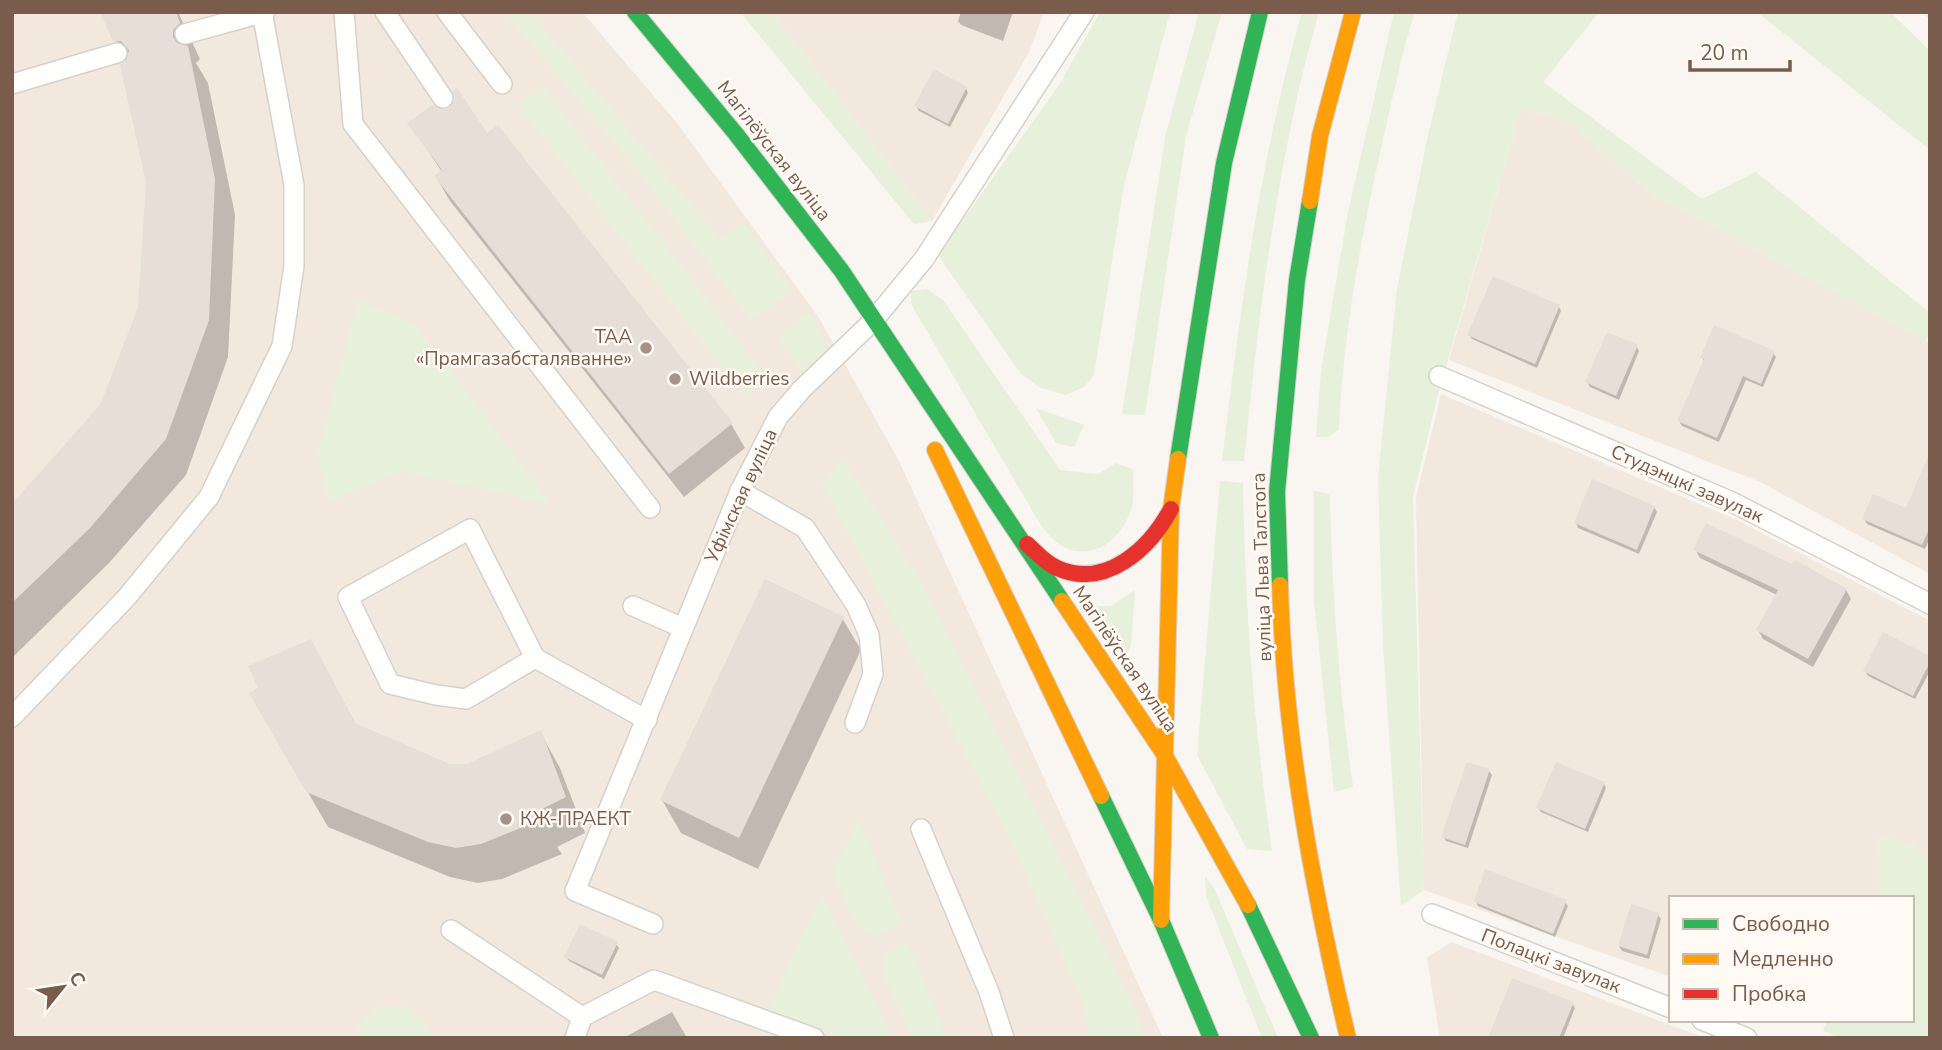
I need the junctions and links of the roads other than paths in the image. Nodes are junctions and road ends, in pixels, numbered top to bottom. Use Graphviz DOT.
graph roads {
  1 [pos="344,12"];
  2 [pos="385,12"];
  3 [pos="447,12"];
  4 [pos="635,12"];
  5 [pos="1084,12"];
  6 [pos="1260,12"];
  7 [pos="1353,12"];
  8 [pos="263,13"];
  9 [pos="186,34"];
  10 [pos="117,53"];
  11 [pos="12,84"];
  12 [pos="502,84"];
  13 [pos="443,98"];
  14 [pos="873,321"];
  15 [pos="1440,376"];
  16 [pos="740,491"];
  17 [pos="650,508"];
  18 [pos="1171,509"];
  19 [pos="1015,535"];
  20 [pos="1930,604"];
  21 [pos="634,606"];
  22 [pos="683,628"];
  23 [pos="535,658"];
  24 [pos="12,717"];
  25 [pos="647,720"];
  26 [pos="855,723"];
  27 [pos="1164,754"];
  28 [pos="921,829"];
  29 [pos="1432,914"];
  30 [pos="1161,920"];
  31 [pos="653,924"];
  32 [pos="451,930"];
  33 [pos="1669,1007"];
  34 [pos="582,1017"];
  35 [pos="1707,1022"];
  36 [pos="575,1038"];
  37 [pos="814,1038"];
  38 [pos="1004,1038"];
  39 [pos="1211,1038"];
  40 [pos="1311,1038"];
  41 [pos="1348,1038"];
  42 [pos="1746,1038"];
  1 -- 17 [label="lane"];
  2 -- 13 [label="lane"];
  3 -- 12 [label="lane"];
  4 -- 14 [label="main road, Магілёўская вуліца"];
  5 -- 14 [label="lane, Уфімская вуліца"];
  6 -- 18 [label="main road"];
  7 -- 41 [label="main road, вуліца Льва Талстога"];
  8 -- 9 [label="lane"];
  8 -- 24 [label="lane"];
  10 -- 11 [label="lane"];
  14 -- 16 [label="lane, Уфімская вуліца"];
  14 -- 19 [label="main road, Магілёўская вуліца"];
  14 -- 30 [label="main road, Магілёўская вуліца"];
  15 -- 20 [label="lane, Студэнцкі завулак"];
  16 -- 22 [label="lane, Уфімская вуліца"];
  16 -- 26 [label="lane"];
  18 -- 19 [label="main road"];
  18 -- 27 [label="main road"];
  19 -- 27 [label="main road, Магілёўская вуліца"];
  21 -- 22 [label="lane"];
  22 -- 25 [label="lane, Уфімская вуліца"];
  23 -- 23 [label="lane"];
  23 -- 25 [label="lane"];
  25 -- 31 [label="lane, Уфімская вуліца"];
  27 -- 30 [label="main road"];
  27 -- 40 [label="main road, Магілёўская вуліца"];
  28 -- 38 [label="lane"];
  29 -- 33 [label="lane, Полацкі завулак"];
  30 -- 39 [label="main road, Магілёўская вуліца"];
  32 -- 34 [label="lane"];
  34 -- 36 [label="lane"];
  34 -- 37 [label="lane"];
  35 -- 42 [label="lane"];
}
